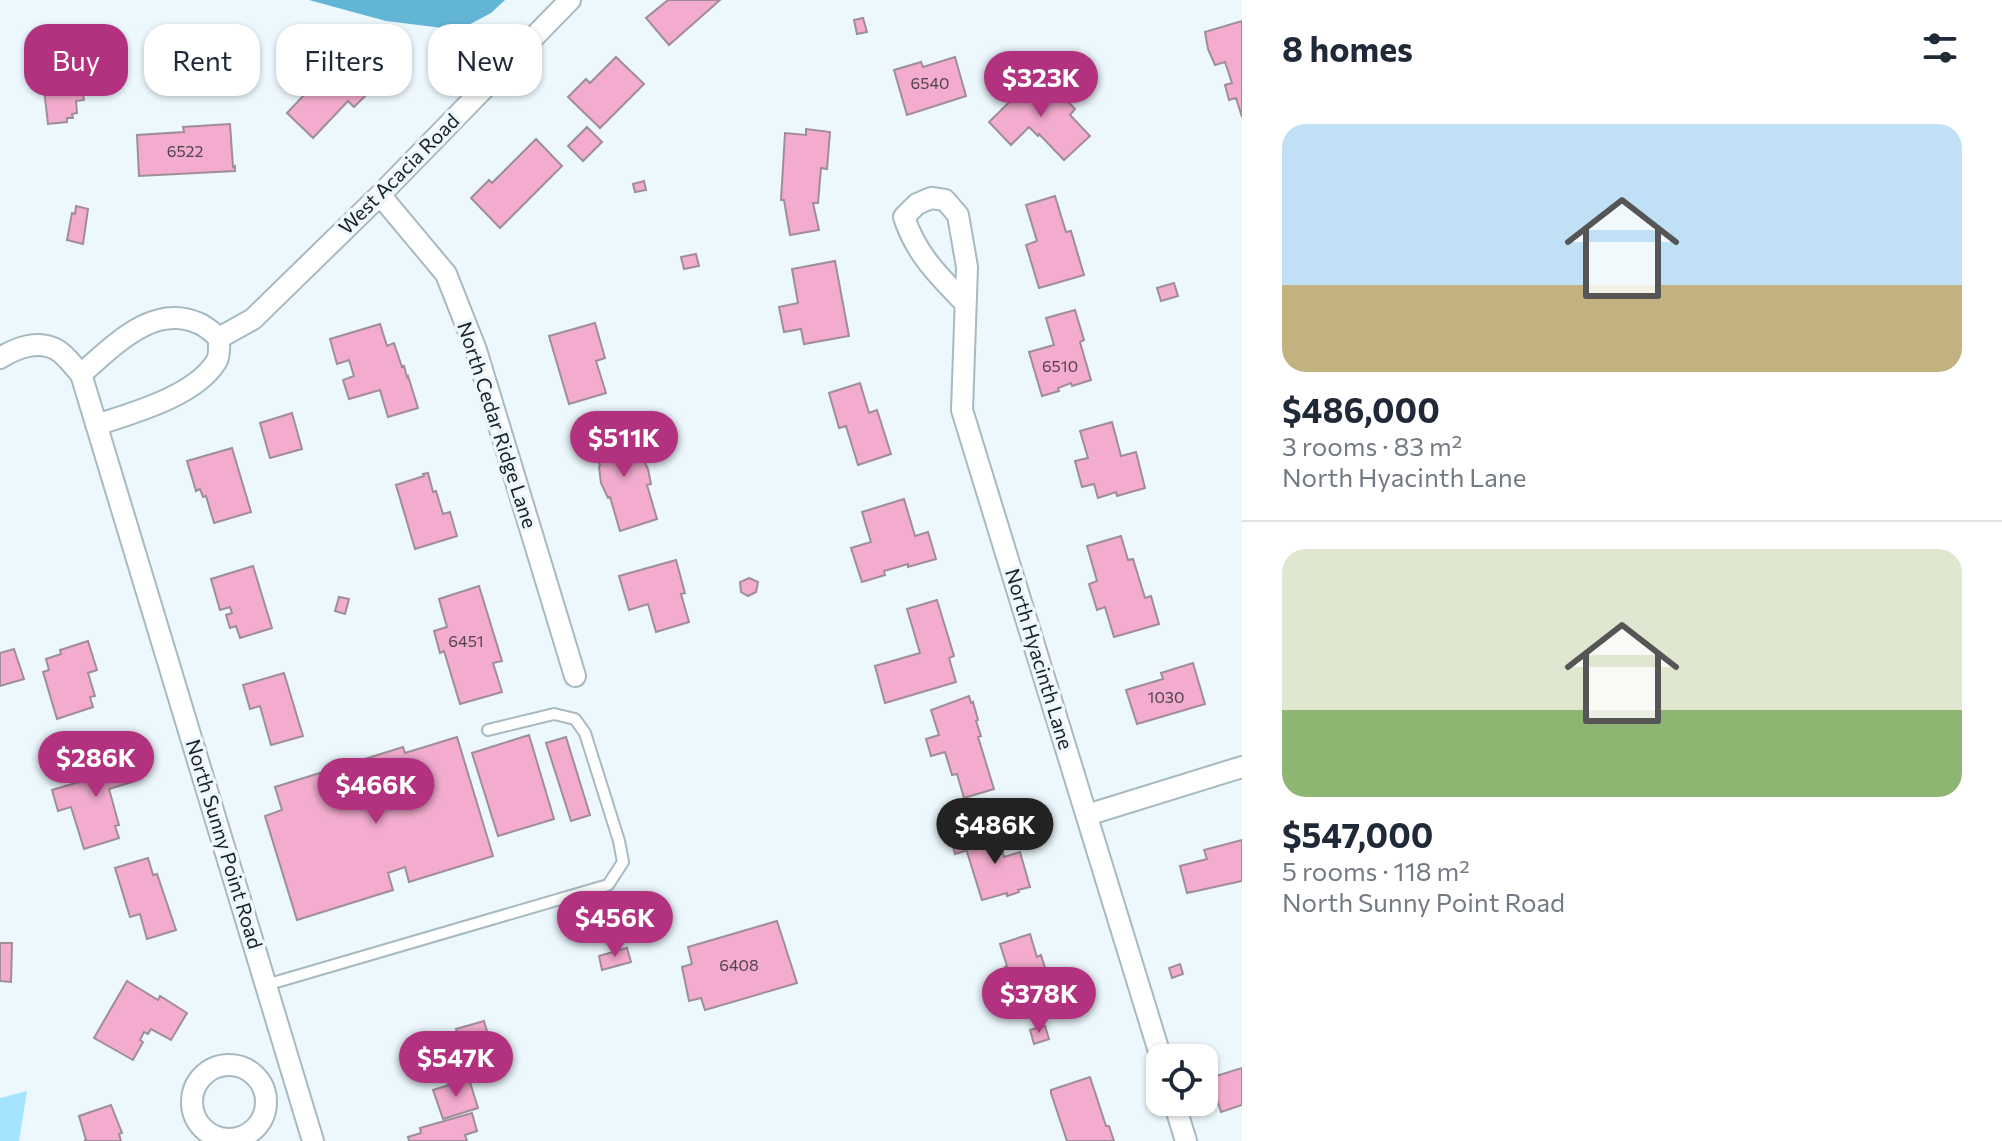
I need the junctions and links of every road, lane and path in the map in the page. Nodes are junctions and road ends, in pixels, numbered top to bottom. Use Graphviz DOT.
graph roads {
  1 [pos="570,0"];
  2 [pos="380,195"];
  3 [pos="964,302"];
  4 [pos="219,338"];
  5 [pos="0,358"];
  6 [pos="81,374"];
  7 [pos="96,425"];
  8 [pos="575,676"];
  9 [pos="488,730"];
  10 [pos="1242,767"];
  11 [pos="1087,815"];
  12 [pos="266,985"];
  13 [pos="1157,1044"];
  14 [pos="297,1085"];
  15 [pos="266,1093"];
  16 [pos="1178,1116"];
  17 [pos="313,1141"];
  18 [pos="1186,1141"];
  1 -- 2 [label="street, West Acacia Road"];
  2 -- 4 [label="street, West Acacia Road"];
  2 -- 8 [label="street, North Cedar Ridge Lane"];
  3 -- 3 [label="street, North Hyacinth Lane"];
  3 -- 11 [label="street, North Hyacinth Lane"];
  4 -- 6 [label="street"];
  4 -- 7 [label="street"];
  5 -- 6 [label="street"];
  6 -- 7 [label="street, North Sunny Point Road"];
  7 -- 12 [label="street, North Sunny Point Road"];
  9 -- 12 [label="lane"];
  10 -- 11 [label="street"];
  11 -- 13 [label="street, North Hyacinth Lane"];
  12 -- 14 [label="street, North Sunny Point Road"];
  14 -- 15 [label="street"];
  14 -- 17 [label="street, North Sunny Point Road"];
  16 -- 18 [label="street"];
}
